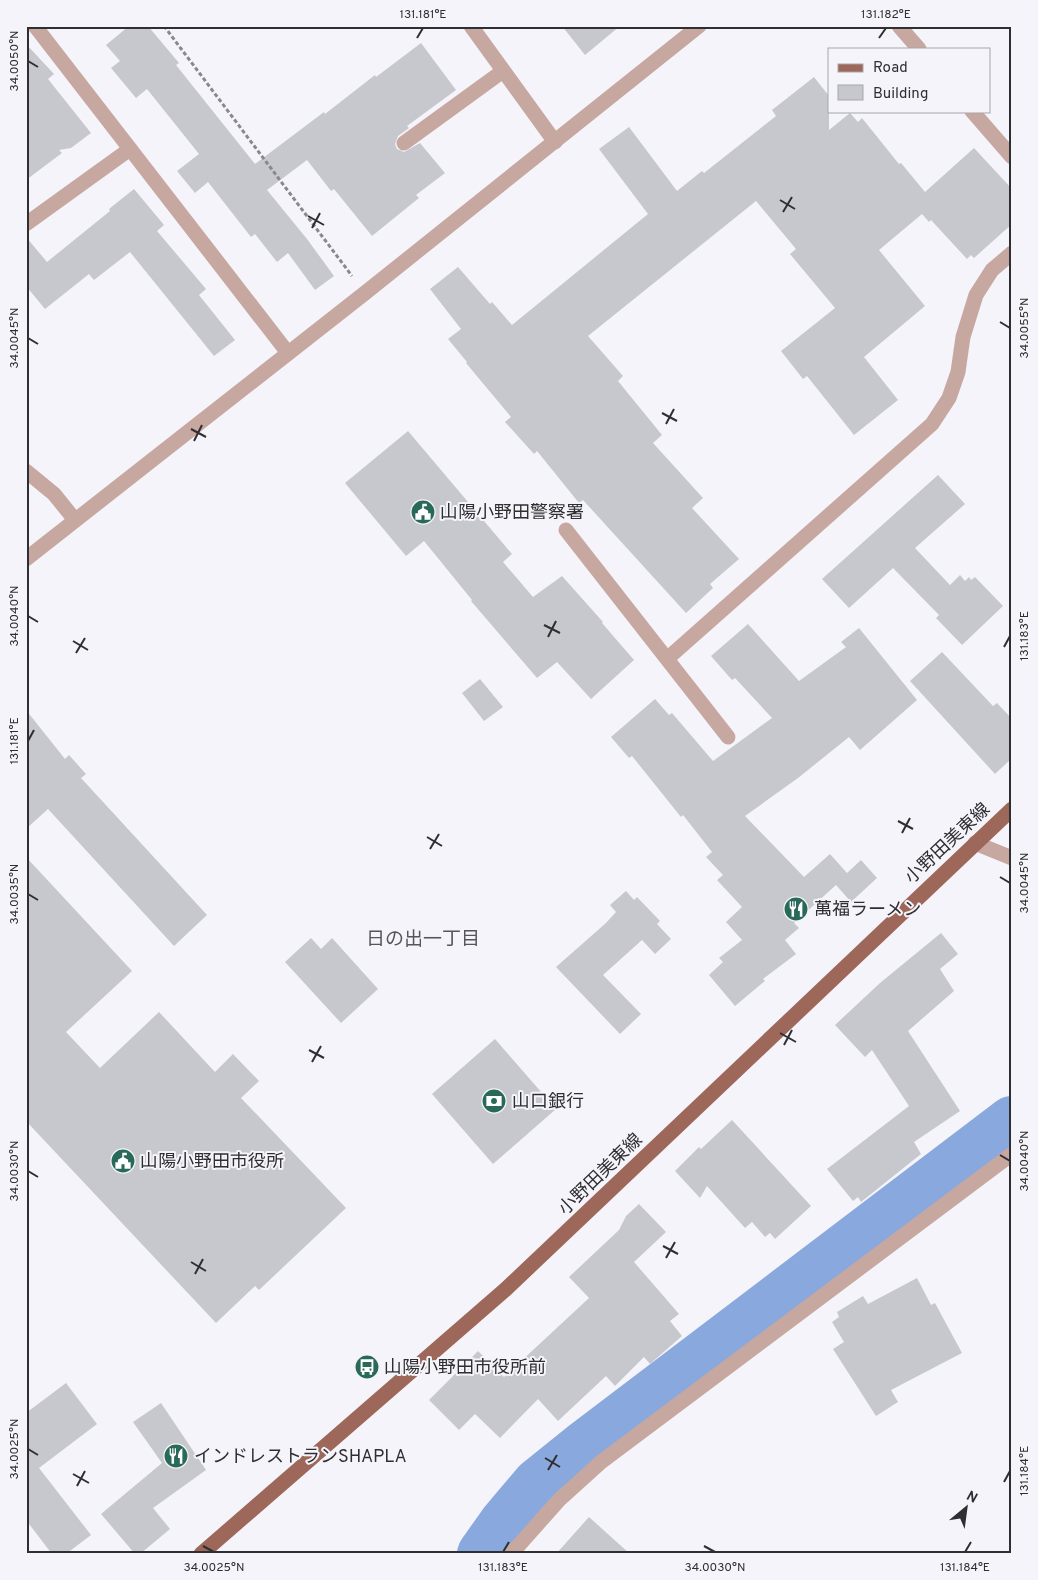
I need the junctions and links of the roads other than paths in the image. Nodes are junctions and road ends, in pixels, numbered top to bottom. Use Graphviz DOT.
graph roads {
  1 [pos="35,26"];
  2 [pos="471,26"];
  3 [pos="699,26"];
  4 [pos="899,26"];
  5 [pos="917,48"];
  6 [pos="503,71"];
  7 [pos="973,112"];
  8 [pos="555,142"];
  9 [pos="404,143"];
  10 [pos="130,149"];
  11 [pos="1012,158"];
  12 [pos="26,224"];
  13 [pos="1012,253"];
  14 [pos="288,353"];
  15 [pos="26,471"];
  16 [pos="75,520"];
  17 [pos="566,530"];
  18 [pos="26,559"];
  19 [pos="668,658"];
  20 [pos="728,737"];
  21 [pos="1012,809"];
  22 [pos="975,843"];
  23 [pos="1012,858"];
  24 [pos="1011,1156"];
  25 [pos="201,1554"];
  26 [pos="511,1554"];
  1 -- 10 [label="street"];
  2 -- 6 [label="street"];
  3 -- 8 [label="street"];
  4 -- 5 [label="street"];
  6 -- 8 [label="street"];
  6 -- 9 [label="street"];
  7 -- 11 [label="street"];
  8 -- 14 [label="street"];
  10 -- 12 [label="street"];
  10 -- 14 [label="street"];
  13 -- 19 [label="street"];
  14 -- 16 [label="street"];
  15 -- 16 [label="street"];
  16 -- 18 [label="street"];
  17 -- 19 [label="street"];
  19 -- 20 [label="street"];
  21 -- 22 [label="main road, 小野田美東線"];
  22 -- 23 [label="street"];
  22 -- 25 [label="main road, 小野田美東線"];
  24 -- 26 [label="street"];
}
